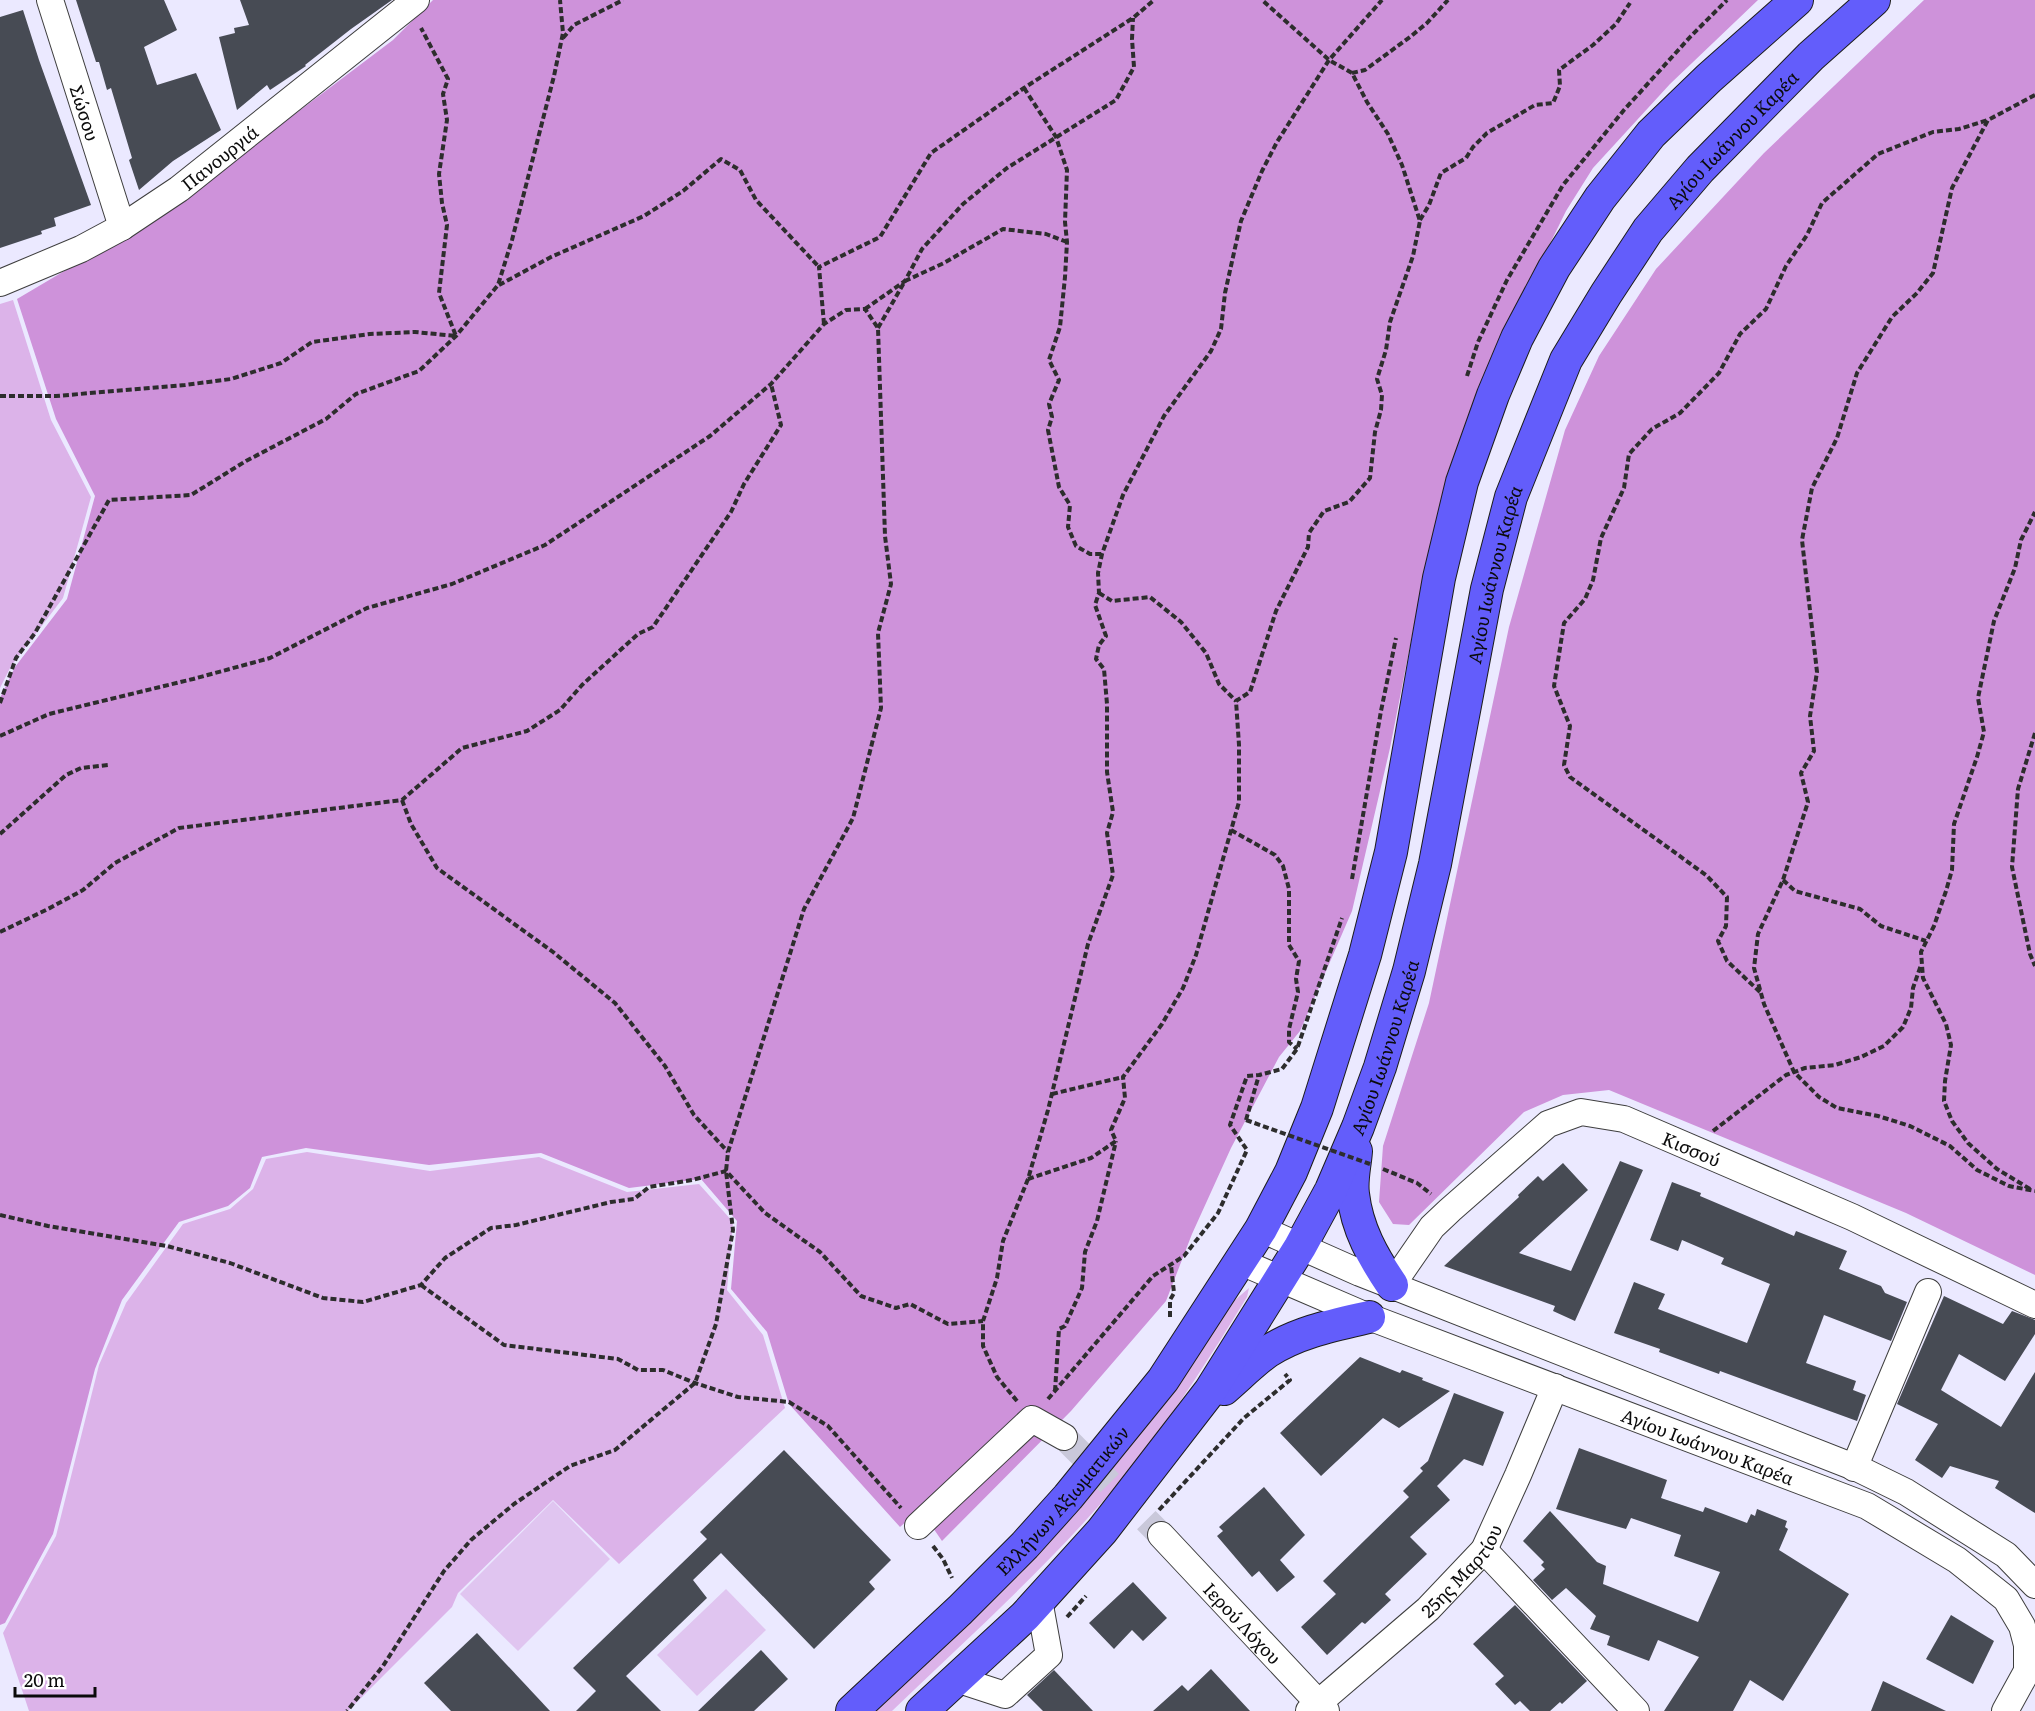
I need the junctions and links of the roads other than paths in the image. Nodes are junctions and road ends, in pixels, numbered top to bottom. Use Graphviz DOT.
graph roads {
  1 [pos="50,0"];
  2 [pos="1797,0"];
  3 [pos="1874,0"];
  4 [pos="413,3"];
  5 [pos="122,227"];
  6 [pos="0,283"];
  7 [pos="1358,1127"];
  8 [pos="1261,1229"];
  9 [pos="1300,1247"];
  10 [pos="1241,1262"];
  11 [pos="1280,1280"];
  12 [pos="1392,1285"];
  13 [pos="1928,1292"];
  14 [pos="2035,1305"];
  15 [pos="1369,1317"];
  16 [pos="1555,1387"];
  17 [pos="1188,1422"];
  18 [pos="1064,1437"];
  19 [pos="1854,1468"];
  20 [pos="918,1526"];
  21 [pos="1161,1535"];
  22 [pos="1484,1550"];
  23 [pos="2035,1585"];
  24 [pos="1039,1600"];
  25 [pos="2031,1672"];
  26 [pos="956,1679"];
  27 [pos="1318,1708"];
  28 [pos="852,1711"];
  29 [pos="922,1711"];
  30 [pos="1636,1711"];
  31 [pos="2005,1711"];
  1 -- 5 [label="street, Σώσου"];
  2 -- 8 [label="main road"];
  3 -- 7 [label="main road, Αγίου Ιωάννου Καρέα"];
  4 -- 5 [label="street, Πανουργιά"];
  5 -- 6 [label="street, Πανουργιά"];
  7 -- 9 [label="main road, Αγίου Ιωάννου Καρέα"];
  7 -- 12 [label="main road"];
  8 -- 9 [label="street, Αγίου Ιωάννου Καρέα"];
  8 -- 10 [label="main road"];
  9 -- 11 [label="main road, Αγίου Ιωάννου Καρέα"];
  9 -- 12 [label="street, Αγίου Ιωάννου Καρέα"];
  10 -- 11 [label="street, Αγίου Ιωάννου Καρέα"];
  10 -- 28 [label="main road, Ελλήνων Αξιωματικών"];
  11 -- 15 [label="street, Αγίου Ιωάννου Καρέα"];
  11 -- 17 [label="main road"];
  12 -- 14 [label="street, Κισσού"];
  12 -- 19 [label="street, Αγίου Ιωάννου Καρέα"];
  13 -- 19 [label="street"];
  15 -- 16 [label="street, Αγίου Ιωάννου Καρέα"];
  15 -- 17 [label="main road"];
  16 -- 22 [label="street, 25ης Μαρτίου"];
  16 -- 25 [label="street, Αγίου Ιωάννου Καρέα"];
  17 -- 24 [label="main road"];
  18 -- 20 [label="street"];
  19 -- 23 [label="street, Αγίου Ιωάννου Καρέα"];
  21 -- 27 [label="street, Ιερού Λόχου"];
  22 -- 27 [label="street, 25ης Μαρτίου"];
  22 -- 30 [label="street"];
  24 -- 26 [label="main road"];
  24 -- 26 [label="street"];
  25 -- 31 [label="street, Αγίου Ιωάννου Καρέα"];
  26 -- 29 [label="main road"];
}
